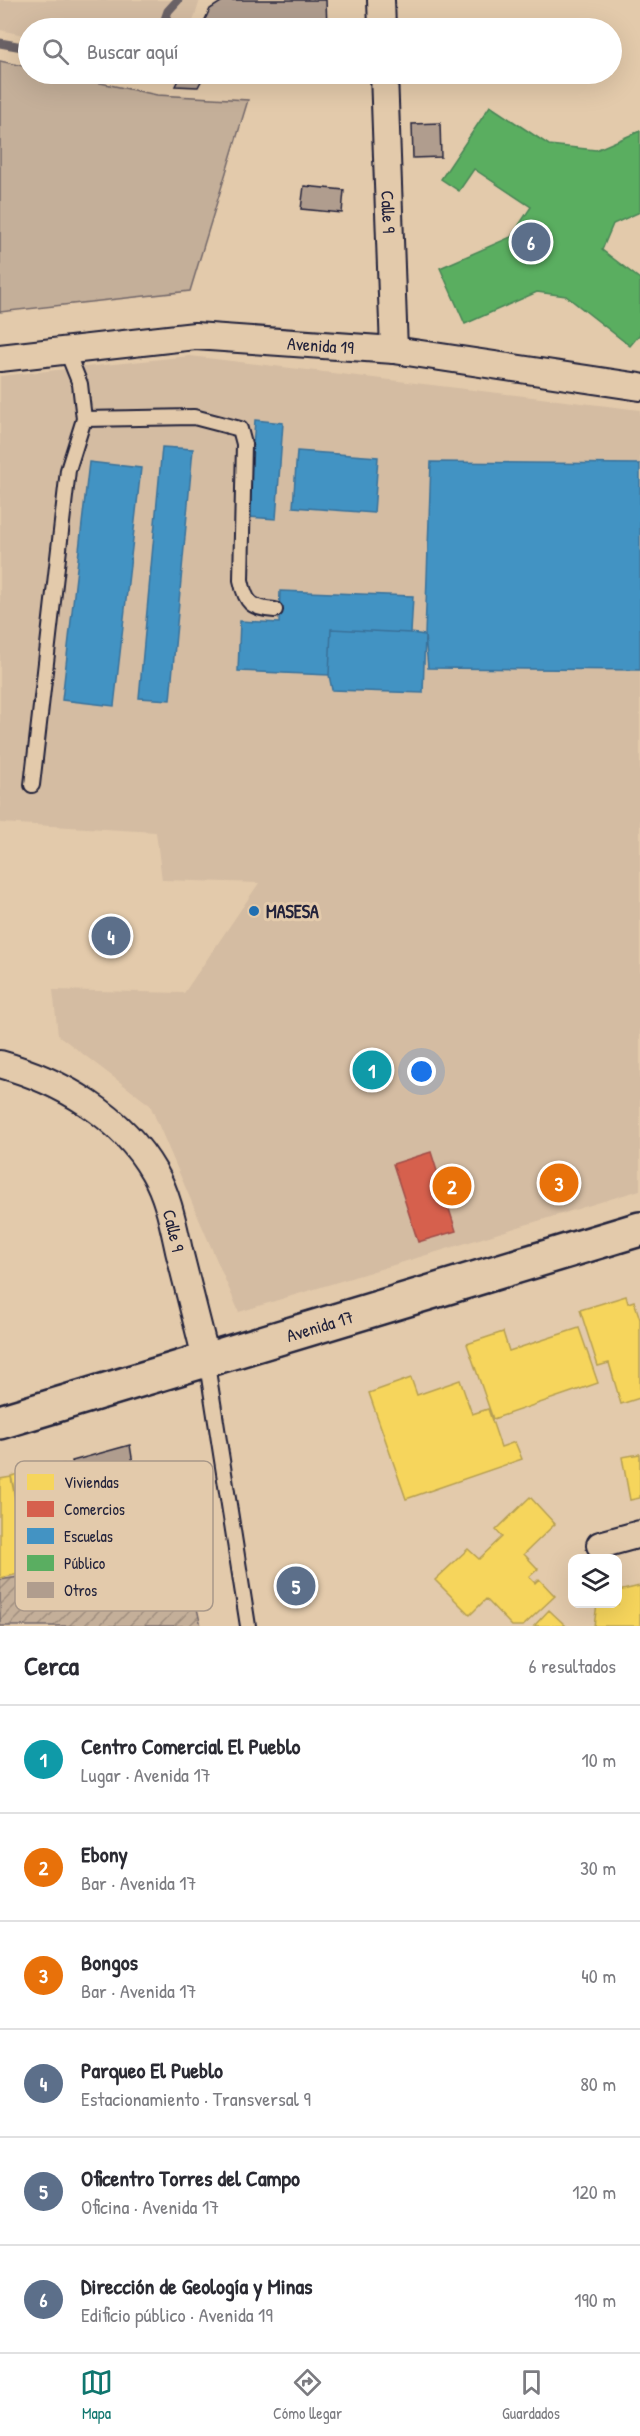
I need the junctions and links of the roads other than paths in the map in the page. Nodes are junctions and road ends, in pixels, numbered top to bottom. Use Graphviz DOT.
graph roads {
  1 [pos="381,0"];
  2 [pos="382,18"];
  3 [pos="384,84"];
  4 [pos="66,350"];
  5 [pos="394,350"];
  6 [pos="0,358"];
  7 [pos="640,387"];
  8 [pos="84,419"];
  9 [pos="275,610"];
  10 [pos="32,785"];
  11 [pos="0,1064"];
  12 [pos="640,1229"];
  13 [pos="206,1358"];
  14 [pos="0,1422"];
  15 [pos="640,1534"];
  16 [pos="600,1545"];
  17 [pos="248,1626"];
  1 -- 2 [label="street"];
  3 -- 5 [label="street, Calle 9"];
  4 -- 5 [label="street, Avenida 19"];
  4 -- 6 [label="street, Avenida 19"];
  4 -- 8 [label="lane"];
  5 -- 7 [label="street, Avenida 19"];
  8 -- 9 [label="lane"];
  8 -- 10 [label="lane"];
  11 -- 13 [label="street, Calle 9"];
  12 -- 13 [label="main road, Avenida 17"];
  13 -- 14 [label="main road, Avenida 17"];
  13 -- 17 [label="lane"];
  15 -- 16 [label="street"];
}
